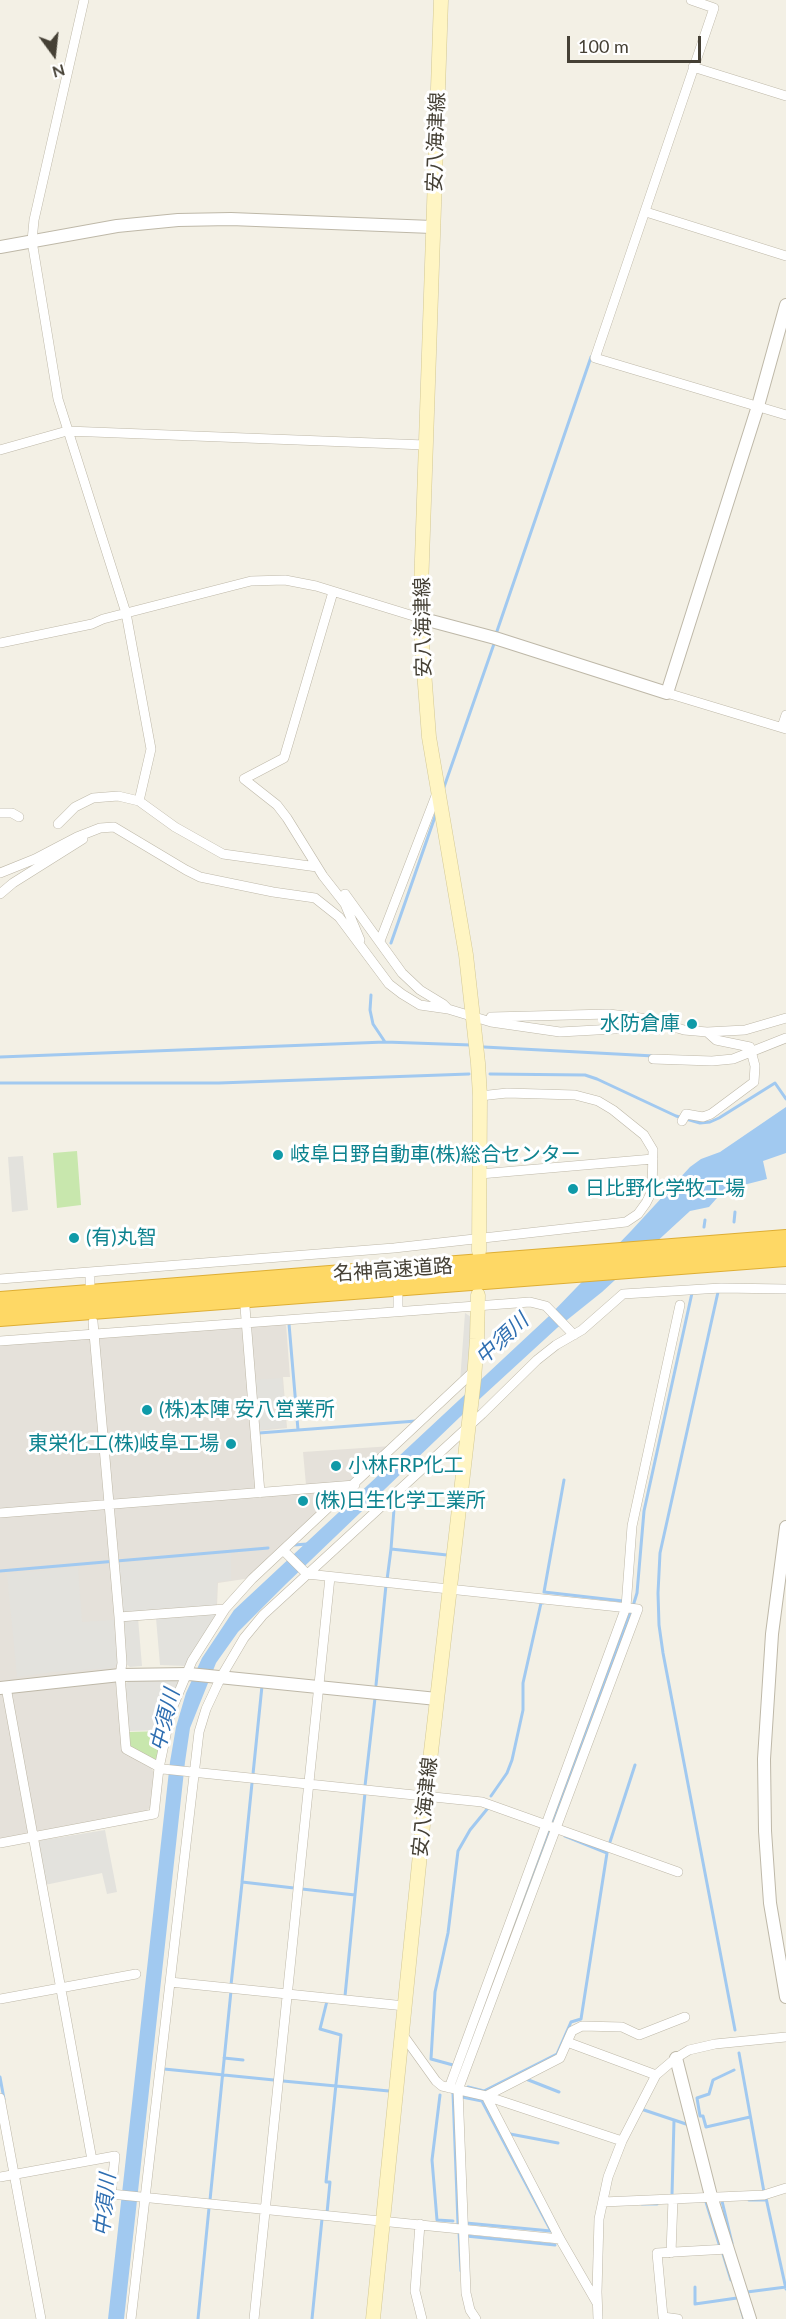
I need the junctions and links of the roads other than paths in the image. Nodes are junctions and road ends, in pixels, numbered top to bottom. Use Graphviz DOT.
graph roads {
  1 [pos="84,0"];
  2 [pos="441,0"];
  3 [pos="691,0"];
  4 [pos="715,4"];
  5 [pos="693,67"];
  6 [pos="786,96"];
  7 [pos="646,212"];
  8 [pos="432,227"];
  9 [pos="32,241"];
  10 [pos="0,247"];
  11 [pos="786,256"];
  12 [pos="786,305"];
  13 [pos="758,406"];
  14 [pos="786,415"];
  15 [pos="67,431"];
  16 [pos="425,445"];
  17 [pos="0,450"];
  18 [pos="333,592"];
  19 [pos="126,613"];
  20 [pos="420,618"];
  21 [pos="0,643"];
  22 [pos="667,693"];
  23 [pos="786,715"];
  24 [pos="784,728"];
  25 [pos="437,793"];
  26 [pos="139,801"];
  27 [pos="0,813"];
  28 [pos="20,817"];
  29 [pos="58,824"];
  30 [pos="92,832"];
  31 [pos="317,867"];
  32 [pos="0,873"];
  33 [pos="323,876"];
  34 [pos="0,894"];
  35 [pos="380,941"];
  36 [pos="362,945"];
  37 [pos="448,1010"];
  38 [pos="473,1017"];
  39 [pos="786,1018"];
  40 [pos="669,1026"];
  41 [pos="707,1032"];
  42 [pos="786,1038"];
  43 [pos="752,1052"];
  44 [pos="653,1059"];
  45 [pos="480,1096"];
  46 [pos="682,1121"];
  47 [pos="653,1159"];
  48 [pos="480,1174"];
  49 [pos="786,1239"];
  50 [pos="480,1244"];
  51 [pos="394,1248"];
  52 [pos="786,1257"];
  53 [pos="241,1260"];
  54 [pos="395,1262"];
  55 [pos="90,1272"];
  56 [pos="242,1273"];
  57 [pos="0,1279"];
  58 [pos="90,1284"];
  59 [pos="786,1289"];
  60 [pos="398,1296"];
  61 [pos="478,1300"];
  62 [pos="0,1301"];
  63 [pos="680,1305"];
  64 [pos="245,1307"];
  65 [pos="398,1311"];
  66 [pos="0,1317"];
  67 [pos="93,1322"];
  68 [pos="247,1322"];
  69 [pos="571,1332"];
  70 [pos="95,1333"];
  71 [pos="0,1341"];
  72 [pos="474,1375"];
  73 [pos="469,1422"];
  74 [pos="355,1485"];
  75 [pos="260,1493"];
  76 [pos="109,1504"];
  77 [pos="0,1513"];
  78 [pos="786,1527"];
  79 [pos="286,1553"];
  80 [pos="305,1573"];
  81 [pos="330,1577"];
  82 [pos="449,1588"];
  83 [pos="627,1607"];
  84 [pos="225,1609"];
  85 [pos="119,1617"];
  86 [pos="187,1674"];
  87 [pos="120,1675"];
  88 [pos="219,1677"];
  89 [pos="3,1687"];
  90 [pos="318,1687"];
  91 [pos="437,1699"];
  92 [pos="161,1768"];
  93 [pos="191,1772"];
  94 [pos="308,1783"];
  95 [pos="426,1795"];
  96 [pos="550,1827"];
  97 [pos="33,1837"];
  98 [pos="0,1843"];
  99 [pos="678,1872"];
  100 [pos="136,1974"];
  101 [pos="170,1982"];
  102 [pos="60,1988"];
  103 [pos="288,1994"];
  104 [pos="786,1997"];
  105 [pos="0,1999"];
  106 [pos="405,2006"];
  107 [pos="685,2018"];
  108 [pos="403,2035"];
  109 [pos="786,2037"];
  110 [pos="567,2042"];
  111 [pos="676,2058"];
  112 [pos="656,2075"];
  113 [pos="454,2089"];
  114 [pos="486,2096"];
  115 [pos="0,2098"];
  116 [pos="622,2141"];
  117 [pos="92,2160"];
  118 [pos="14,2175"];
  119 [pos="0,2177"];
  120 [pos="786,2188"];
  121 [pos="711,2196"];
  122 [pos="142,2197"];
  123 [pos="673,2199"];
  124 [pos="603,2202"];
  125 [pos="266,2209"];
  126 [pos="384,2222"];
  127 [pos="420,2224"];
  128 [pos="464,2229"];
  129 [pos="560,2239"];
  130 [pos="728,2249"];
  131 [pos="671,2253"];
  132 [pos="598,2305"];
  133 [pos="41,2319"];
  134 [pos="131,2319"];
  135 [pos="254,2319"];
  136 [pos="374,2319"];
  137 [pos="422,2319"];
  138 [pos="476,2319"];
  139 [pos="598,2319"];
  140 [pos="678,2319"];
  141 [pos="750,2319"];
  1 -- 9 [label="street"];
  2 -- 8 [label="main road, 安八海津線"];
  3 -- 4 [label="street"];
  4 -- 5 [label="street"];
  5 -- 6 [label="street"];
  5 -- 7 [label="street"];
  7 -- 11 [label="street"];
  7 -- 13 [label="street"];
  8 -- 9 [label="street"];
  8 -- 16 [label="main road, 安八海津線"];
  9 -- 10 [label="street"];
  9 -- 15 [label="street"];
  12 -- 13 [label="street"];
  13 -- 14 [label="street"];
  13 -- 22 [label="street"];
  15 -- 16 [label="street"];
  15 -- 17 [label="street"];
  15 -- 19 [label="street"];
  16 -- 20 [label="main road, 安八海津線"];
  18 -- 19 [label="street"];
  18 -- 20 [label="street"];
  18 -- 31 [label="street"];
  19 -- 21 [label="street"];
  19 -- 26 [label="street"];
  20 -- 22 [label="street"];
  20 -- 25 [label="main road, 安八海津線"];
  22 -- 24 [label="street"];
  23 -- 24 [label="street"];
  25 -- 35 [label="street"];
  25 -- 38 [label="main road, 安八海津線"];
  26 -- 29 [label="street"];
  26 -- 31 [label="street"];
  27 -- 28 [label="street"];
  30 -- 32 [label="street"];
  30 -- 34 [label="street"];
  30 -- 36 [label="street"];
  31 -- 33 [label="street"];
  33 -- 35 [label="street"];
  33 -- 36 [label="street"];
  35 -- 37 [label="street"];
  36 -- 37 [label="street"];
  37 -- 38 [label="street"];
  38 -- 40 [label="street"];
  38 -- 40 [label="street"];
  38 -- 45 [label="main road, 安八海津線"];
  39 -- 41 [label="street"];
  40 -- 41 [label="street"];
  41 -- 43 [label="street"];
  42 -- 43 [label="street"];
  43 -- 44 [label="street"];
  43 -- 46 [label="street"];
  45 -- 47 [label="street"];
  45 -- 48 [label="main road, 安八海津線"];
  47 -- 48 [label="street"];
  47 -- 50 [label="street"];
  48 -- 50 [label="main road, 安八海津線"];
  49 -- 62 [label="highway, 名神高速道路"];
  50 -- 51 [label="street"];
  51 -- 53 [label="street"];
  51 -- 54 [label="street"];
  52 -- 66 [label="highway, 名神高速道路"];
  53 -- 55 [label="street"];
  53 -- 56 [label="street"];
  55 -- 57 [label="street"];
  55 -- 58 [label="street"];
  59 -- 69 [label="street"];
  60 -- 65 [label="street"];
  61 -- 65 [label="street"];
  61 -- 69 [label="street"];
  61 -- 72 [label="main road, 安八海津線"];
  63 -- 83 [label="street"];
  64 -- 68 [label="street"];
  65 -- 68 [label="street"];
  67 -- 70 [label="street"];
  68 -- 70 [label="street"];
  68 -- 75 [label="street"];
  69 -- 73 [label="street"];
  70 -- 71 [label="street"];
  70 -- 76 [label="street"];
  72 -- 73 [label="main road, 安八海津線"];
  72 -- 74 [label="street"];
  73 -- 80 [label="street"];
  73 -- 82 [label="main road, 安八海津線"];
  74 -- 75 [label="street"];
  74 -- 84 [label="street"];
  75 -- 76 [label="street"];
  76 -- 77 [label="street"];
  76 -- 85 [label="street"];
  78 -- 104 [label="street"];
  79 -- 80 [label="street"];
  80 -- 81 [label="street"];
  80 -- 88 [label="street"];
  81 -- 82 [label="street"];
  81 -- 90 [label="street"];
  82 -- 83 [label="street"];
  82 -- 91 [label="main road, 安八海津線"];
  83 -- 96 [label="street"];
  84 -- 85 [label="street"];
  84 -- 86 [label="street"];
  85 -- 87 [label="street"];
  86 -- 87 [label="street"];
  86 -- 88 [label="street"];
  86 -- 92 [label="street"];
  87 -- 89 [label="street"];
  87 -- 92 [label="street"];
  88 -- 90 [label="street"];
  88 -- 93 [label="street"];
  89 -- 97 [label="street"];
  90 -- 91 [label="street"];
  90 -- 94 [label="street"];
  91 -- 95 [label="main road, 安八海津線"];
  92 -- 93 [label="street"];
  92 -- 97 [label="street"];
  93 -- 94 [label="street"];
  93 -- 101 [label="street"];
  94 -- 95 [label="street"];
  94 -- 103 [label="street"];
  95 -- 96 [label="street"];
  95 -- 106 [label="main road, 安八海津線"];
  96 -- 99 [label="street"];
  96 -- 113 [label="street"];
  97 -- 98 [label="street"];
  97 -- 102 [label="street"];
  100 -- 102 [label="street"];
  101 -- 103 [label="street"];
  101 -- 122 [label="street"];
  102 -- 105 [label="street"];
  102 -- 117 [label="street"];
  103 -- 106 [label="street"];
  103 -- 125 [label="street"];
  106 -- 108 [label="main road, 安八海津線"];
  107 -- 110 [label="street"];
  108 -- 113 [label="street"];
  108 -- 126 [label="main road, 安八海津線"];
  109 -- 111 [label="street"];
  110 -- 112 [label="street"];
  110 -- 114 [label="street"];
  111 -- 112 [label="street"];
  111 -- 121 [label="street"];
  112 -- 116 [label="street"];
  113 -- 114 [label="street"];
  113 -- 128 [label="street"];
  114 -- 116 [label="street"];
  114 -- 129 [label="street"];
  115 -- 118 [label="street"];
  116 -- 124 [label="street"];
  117 -- 118 [label="street"];
  117 -- 122 [label="street"];
  118 -- 119 [label="street"];
  118 -- 133 [label="street"];
  120 -- 121 [label="street"];
  121 -- 123 [label="street"];
  121 -- 130 [label="street"];
  122 -- 125 [label="street"];
  122 -- 134 [label="street"];
  123 -- 124 [label="street"];
  123 -- 131 [label="street"];
  124 -- 132 [label="street"];
  125 -- 126 [label="street"];
  125 -- 135 [label="street"];
  126 -- 127 [label="street"];
  126 -- 136 [label="main road, 安八海津線"];
  127 -- 128 [label="street"];
  127 -- 137 [label="street"];
  128 -- 129 [label="street"];
  128 -- 138 [label="street"];
  129 -- 132 [label="street"];
  130 -- 131 [label="street"];
  130 -- 141 [label="street"];
  131 -- 140 [label="street"];
  132 -- 139 [label="street"];
}
